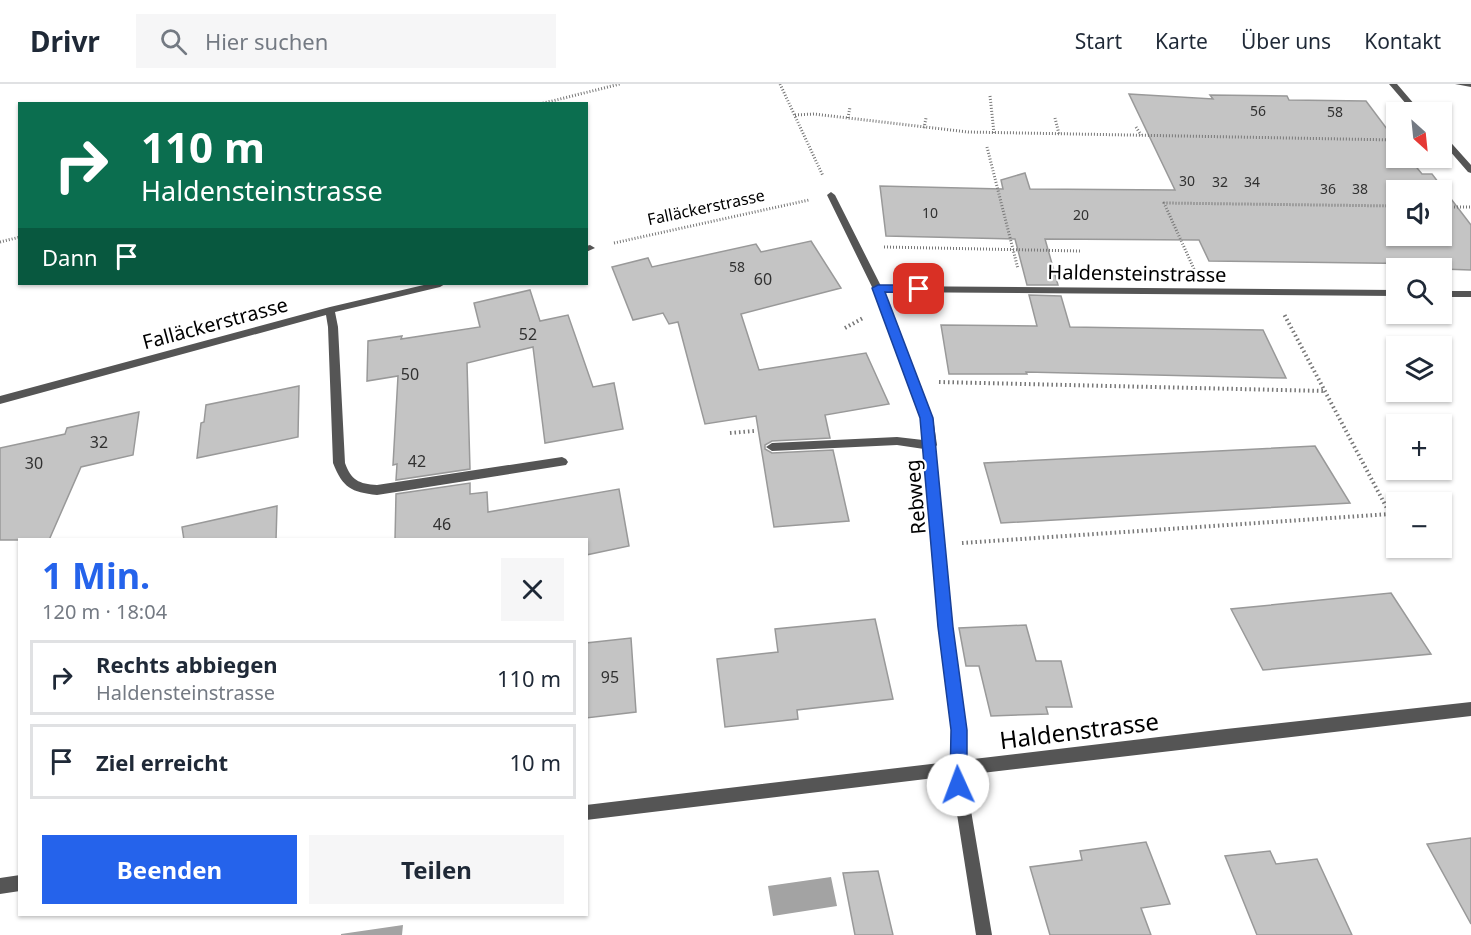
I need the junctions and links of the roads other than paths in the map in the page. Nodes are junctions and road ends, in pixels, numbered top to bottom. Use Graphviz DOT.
graph roads {
  1 [pos="1393,84"];
  2 [pos="1459,84"];
  3 [pos="1471,85"];
  4 [pos="1409,102"];
  5 [pos="1452,149"];
  6 [pos="1471,170"];
  7 [pos="831,195"];
  8 [pos="436,285"];
  9 [pos="878,288"];
  10 [pos="1386,293"];
  11 [pos="1452,294"];
  12 [pos="1471,294"];
  13 [pos="330,310"];
  14 [pos="0,400"];
  15 [pos="931,445"];
  16 [pos="772,447"];
  17 [pos="562,462"];
  18 [pos="1471,709"];
  19 [pos="957,770"];
  20 [pos="588,813"];
  21 [pos="18,883"];
  22 [pos="0,886"];
  23 [pos="984,935"];
  1 -- 4 [label="street"];
  2 -- 3 [label="street"];
  5 -- 6 [label="street"];
  7 -- 9 [label="street, Rebweg"];
  8 -- 13 [label="street, Falläckerstrasse"];
  9 -- 10 [label="street, Haldensteinstrasse"];
  9 -- 15 [label="street, Rebweg"];
  11 -- 12 [label="street"];
  13 -- 14 [label="street, Falläckerstrasse"];
  13 -- 17 [label="street"];
  15 -- 16 [label="street"];
  15 -- 19 [label="street, Rebweg"];
  18 -- 19 [label="street, Haldenstrasse"];
  19 -- 20 [label="street, Haldenstrasse"];
  19 -- 23 [label="street, Rebweg"];
  21 -- 22 [label="street"];
}
